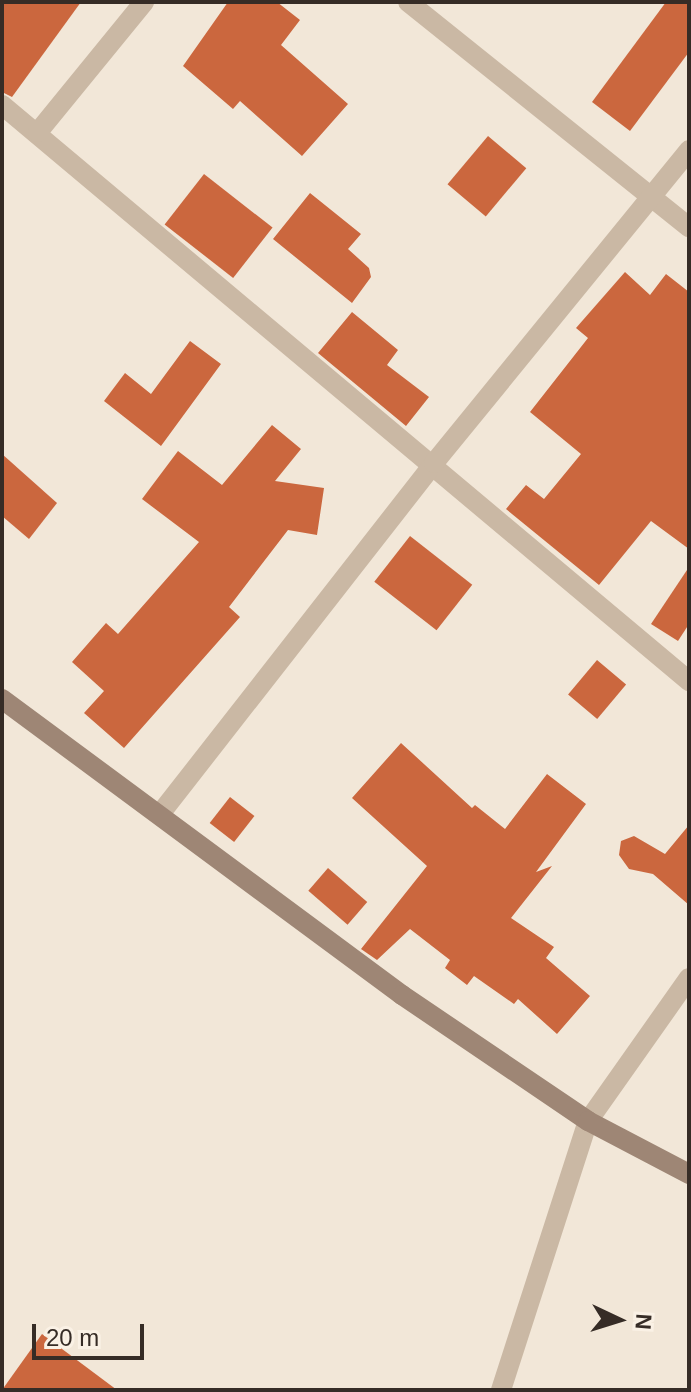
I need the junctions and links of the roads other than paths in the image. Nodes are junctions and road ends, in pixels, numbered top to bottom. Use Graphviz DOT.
graph roads {
  1 [pos="144,2"];
  2 [pos="408,2"];
  3 [pos="2,105"];
  4 [pos="38,132"];
  5 [pos="689,150"];
  6 [pos="652,197"];
  7 [pos="689,227"];
  8 [pos="434,463"];
  9 [pos="689,681"];
  10 [pos="2,699"];
  11 [pos="160,814"];
  12 [pos="689,978"];
  13 [pos="588,1121"];
  14 [pos="689,1174"];
  15 [pos="501,1390"];
  1 -- 4 [label="street"];
  2 -- 6 [label="street"];
  3 -- 4 [label="street"];
  4 -- 8 [label="street"];
  5 -- 6 [label="street"];
  6 -- 7 [label="street"];
  6 -- 8 [label="street"];
  8 -- 9 [label="street"];
  8 -- 11 [label="street"];
  10 -- 11 [label="main road"];
  11 -- 13 [label="main road"];
  12 -- 13 [label="street"];
  13 -- 14 [label="main road"];
  13 -- 15 [label="street"];
}
